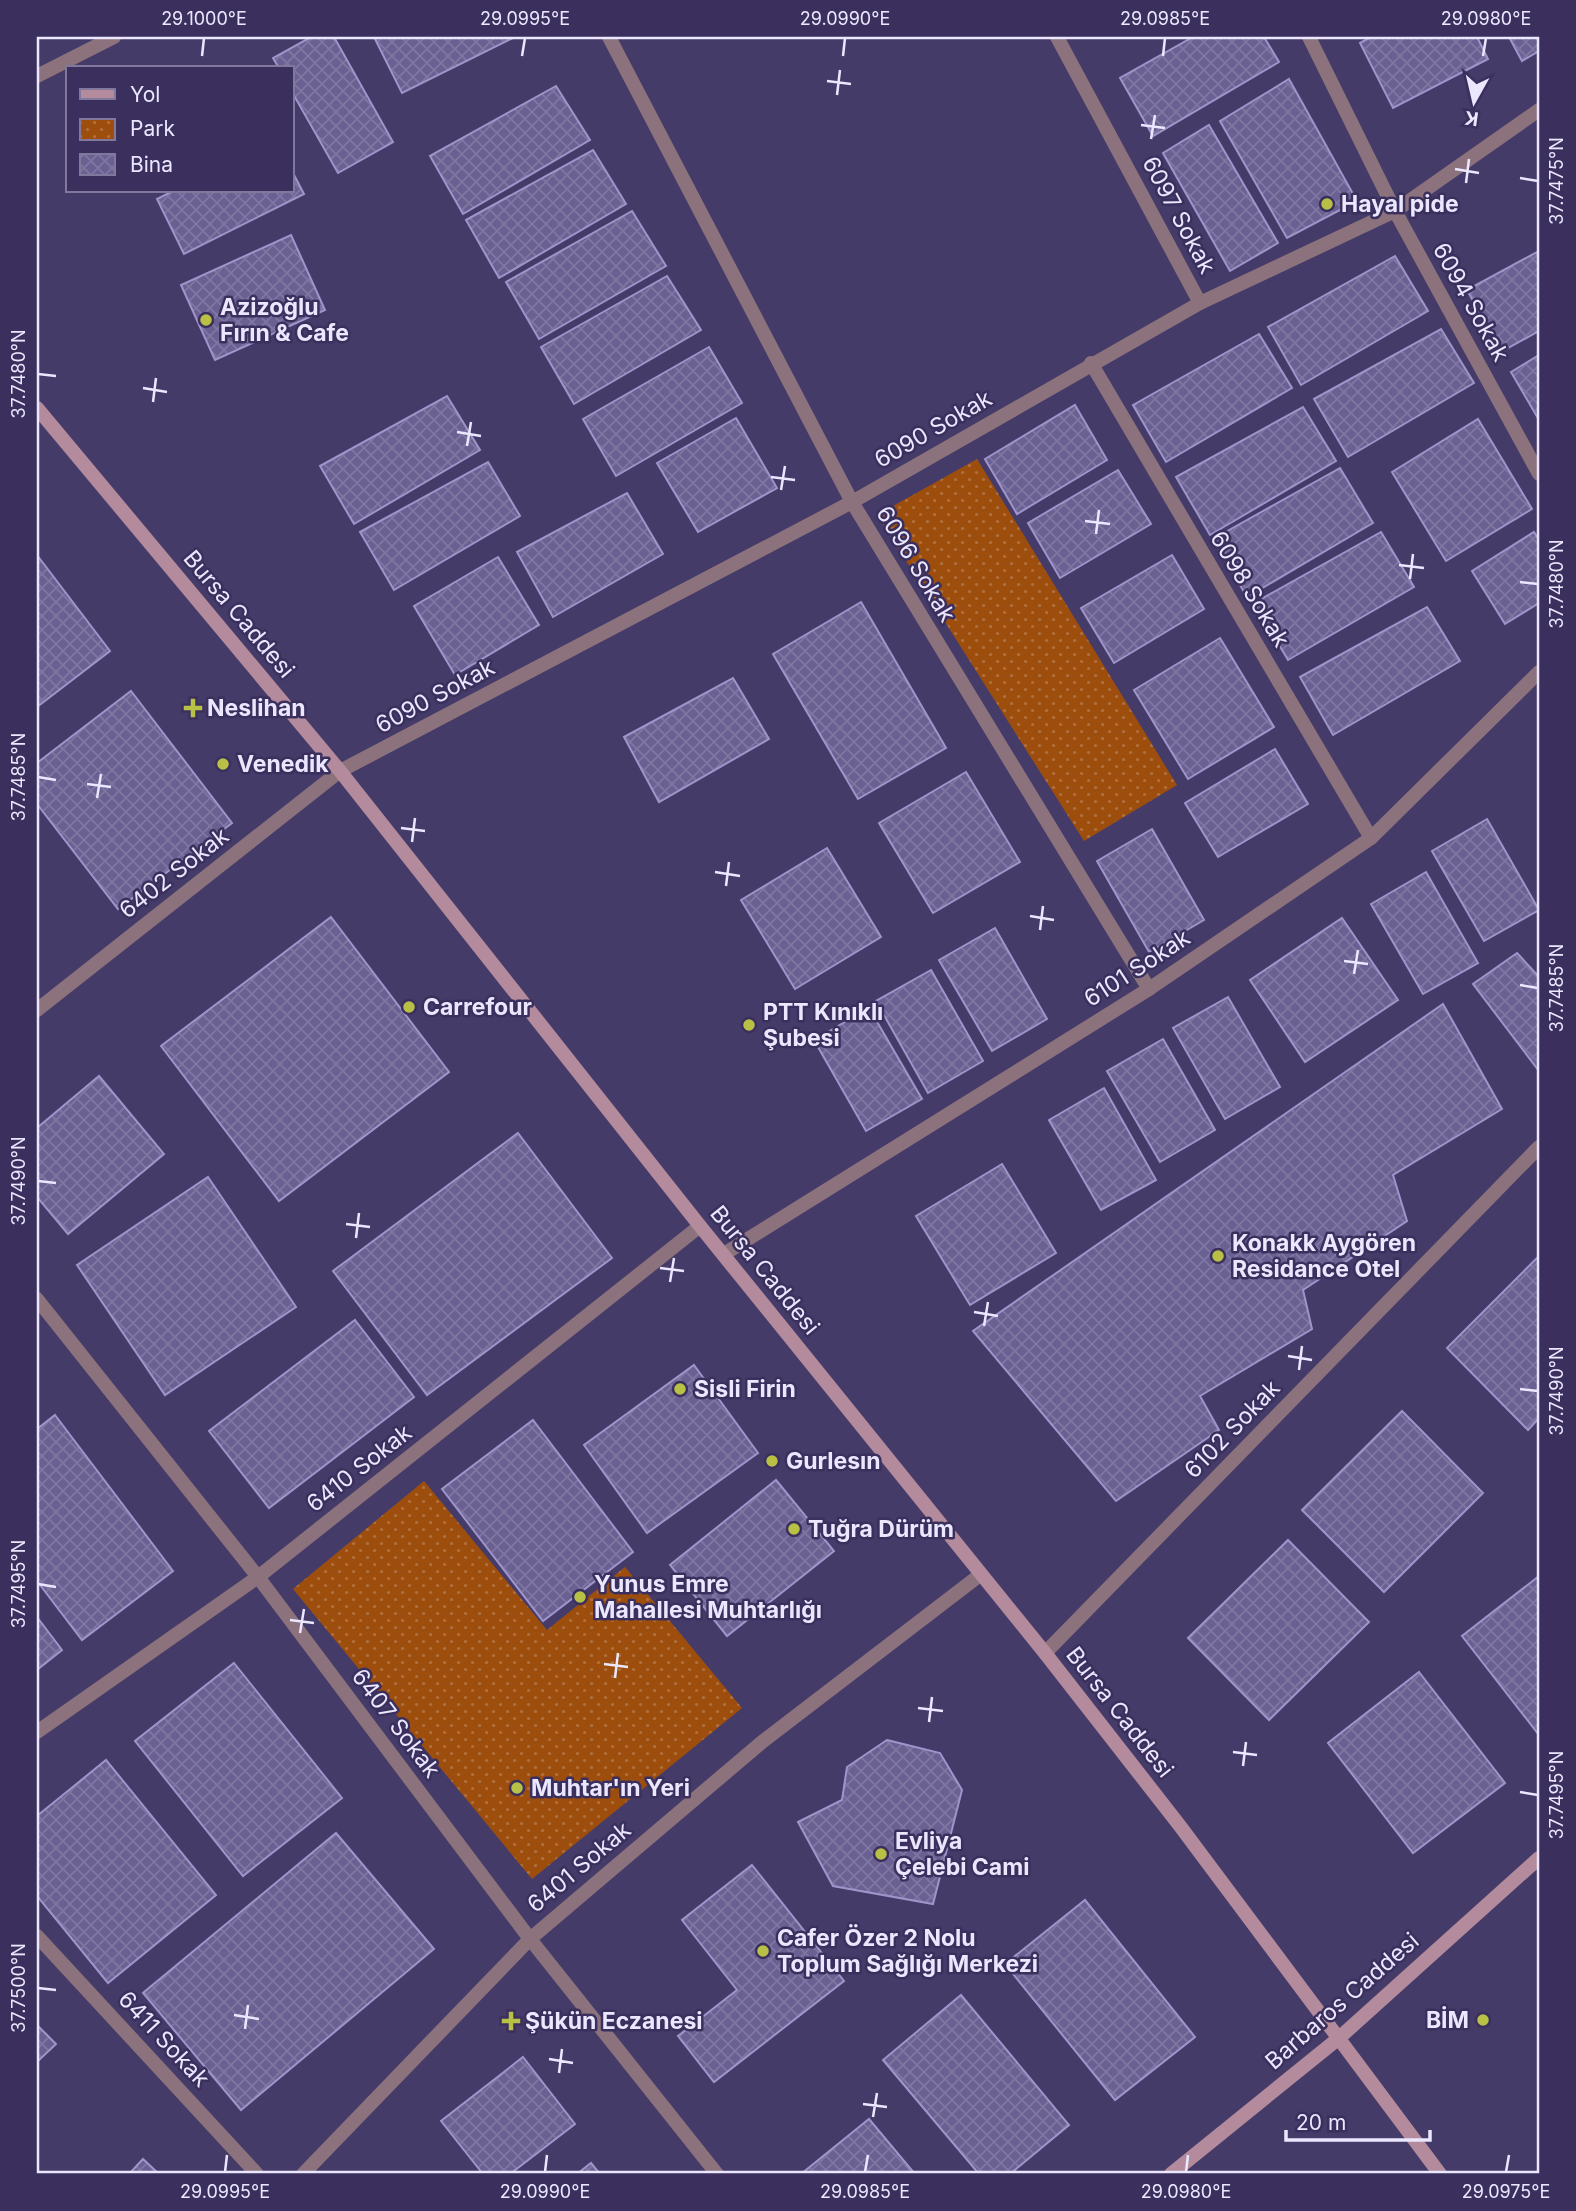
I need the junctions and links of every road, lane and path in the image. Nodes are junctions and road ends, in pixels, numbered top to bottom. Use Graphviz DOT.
graph roads {
  1 [pos="114,37"];
  2 [pos="609,37"];
  3 [pos="1057,37"];
  4 [pos="1310,37"];
  5 [pos="37,76"];
  6 [pos="1539,110"];
  7 [pos="1395,211"];
  8 [pos="1200,303"];
  9 [pos="1091,363"];
  10 [pos="37,408"];
  11 [pos="1539,474"];
  12 [pos="852,502"];
  13 [pos="1539,672"];
  14 [pos="340,771"];
  15 [pos="1371,838"];
  16 [pos="1149,989"];
  17 [pos="37,1010"];
  18 [pos="1539,1147"];
  19 [pos="700,1226"];
  20 [pos="724,1254"];
  21 [pos="37,1299"];
  22 [pos="979,1575"];
  23 [pos="258,1577"];
  24 [pos="1045,1653"];
  25 [pos="37,1731"];
  26 [pos="1539,1858"];
  27 [pos="37,1936"];
  28 [pos="530,1939"];
  29 [pos="1339,2038"];
  30 [pos="257,2174"];
  31 [pos="303,2174"];
  32 [pos="717,2174"];
  33 [pos="1171,2174"];
  34 [pos="1440,2174"];
  1 -- 5 [label="street"];
  2 -- 12 [label="street, 6096 Sokak"];
  3 -- 8 [label="street, 6097 Sokak"];
  4 -- 7 [label="street, 6094 Sokak"];
  6 -- 7 [label="street, 6090 Sokak"];
  7 -- 8 [label="street, 6090 Sokak"];
  7 -- 11 [label="street, 6094 Sokak"];
  8 -- 9 [label="street, 6090 Sokak"];
  9 -- 12 [label="street, 6090 Sokak"];
  9 -- 15 [label="street, 6098 Sokak"];
  10 -- 14 [label="main road, Bursa Caddesi"];
  12 -- 14 [label="street, 6090 Sokak"];
  12 -- 16 [label="street, 6096 Sokak"];
  13 -- 15 [label="street, 6101 Sokak"];
  14 -- 17 [label="street, 6402 Sokak"];
  14 -- 19 [label="main road, Bursa Caddesi"];
  15 -- 16 [label="street, 6101 Sokak"];
  16 -- 20 [label="street, 6101 Sokak"];
  18 -- 24 [label="street, 6102 Sokak"];
  19 -- 20 [label="main road, Bursa Caddesi"];
  19 -- 23 [label="street, 6410 Sokak"];
  20 -- 22 [label="main road, Bursa Caddesi"];
  21 -- 23 [label="street, 6407 Sokak"];
  22 -- 24 [label="main road, Bursa Caddesi"];
  22 -- 28 [label="street, 6401 Sokak"];
  23 -- 25 [label="street, 6410 Sokak"];
  23 -- 28 [label="street, 6407 Sokak"];
  24 -- 29 [label="main road, Bursa Caddesi"];
  26 -- 29 [label="main road, Barbaros Caddesi"];
  27 -- 30 [label="street, 6411 Sokak"];
  28 -- 31 [label="street, 6401 Sokak"];
  28 -- 32 [label="street, 6407 Sokak"];
  29 -- 33 [label="main road, Barbaros Caddesi"];
  29 -- 34 [label="main road, Bursa Caddesi"];
}
